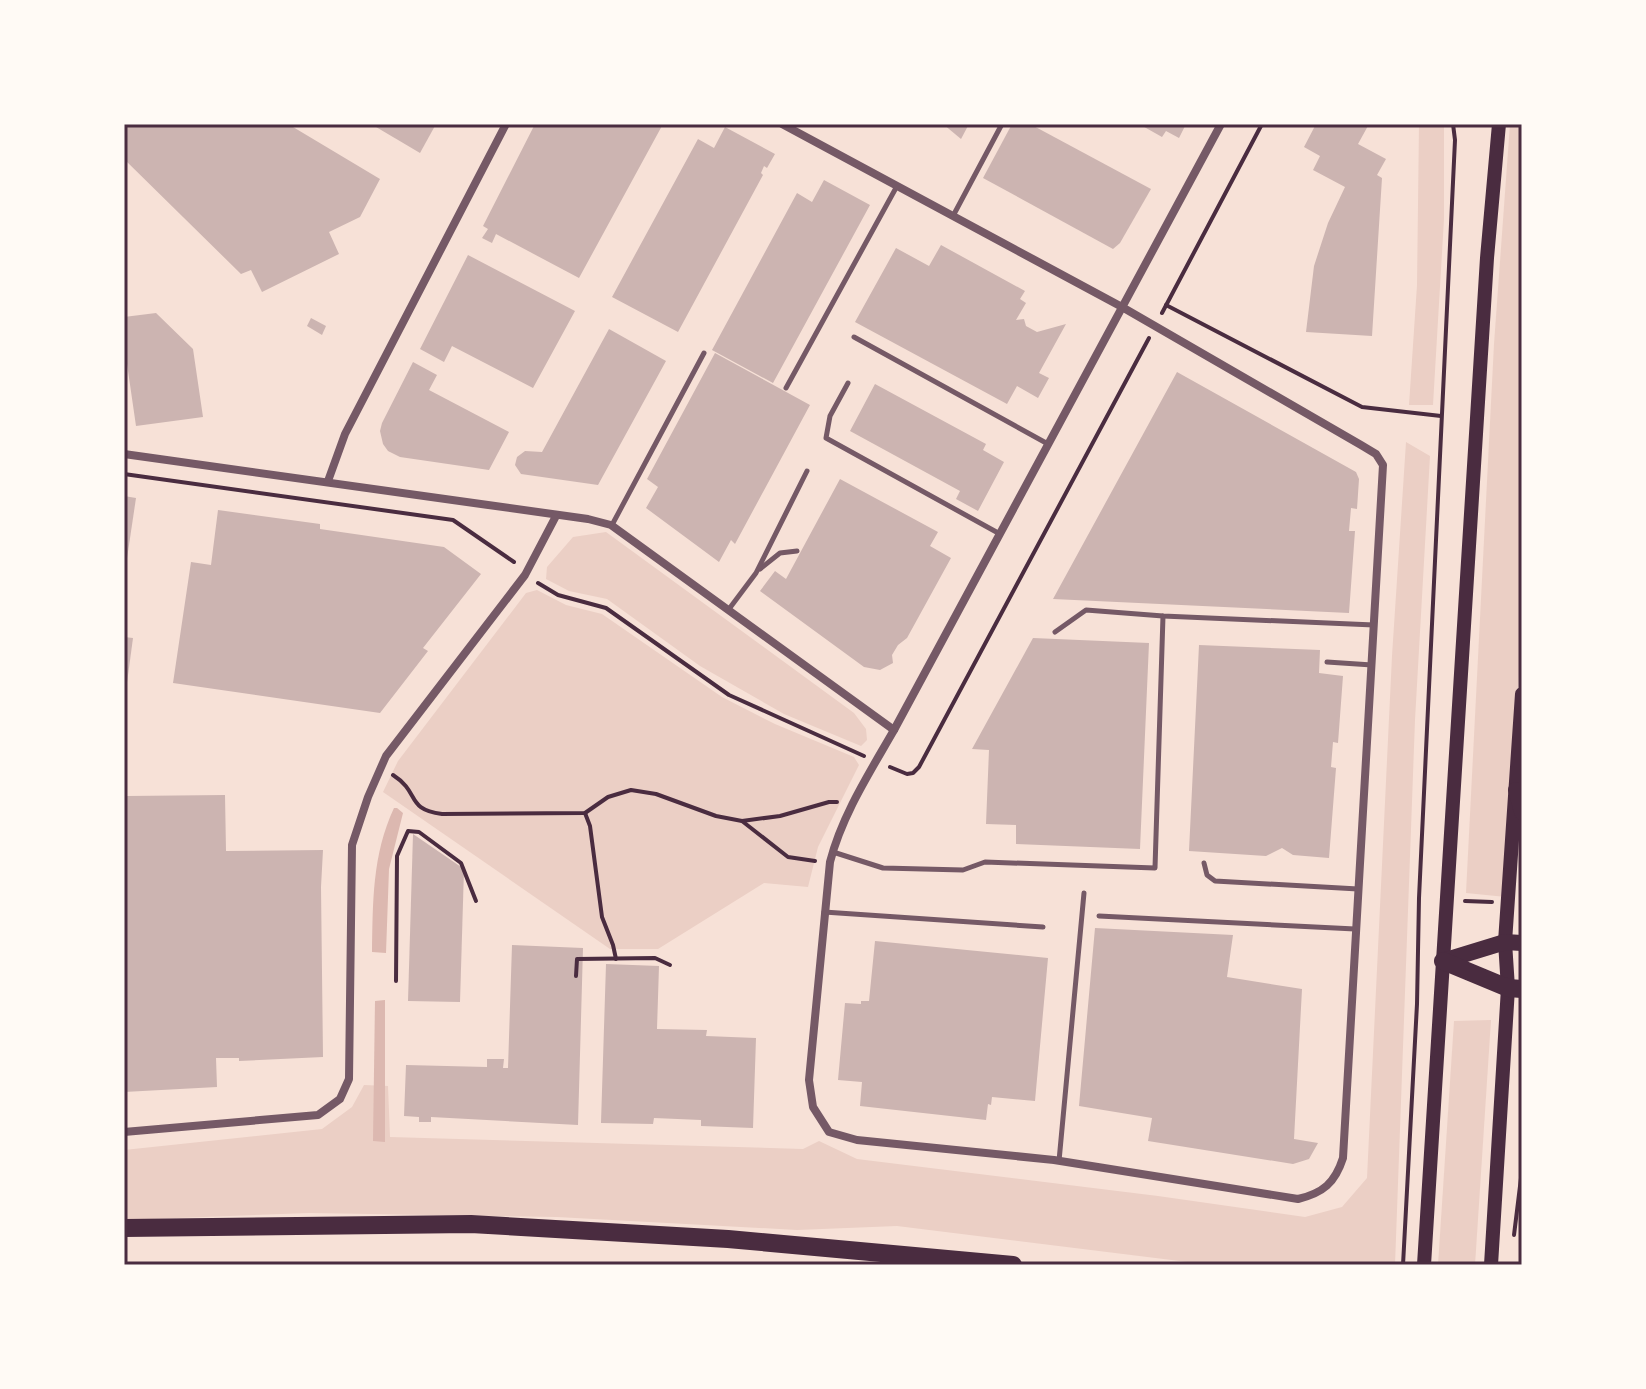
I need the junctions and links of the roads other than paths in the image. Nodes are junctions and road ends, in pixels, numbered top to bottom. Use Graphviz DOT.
graph roads {
  1 [pos="506,124"];
  2 [pos="782,124"];
  3 [pos="1002,124"];
  4 [pos="1221,124"];
  5 [pos="1499,124"];
  6 [pos="897,186"];
  7 [pos="953,216"];
  8 [pos="1122,307"];
  9 [pos="854,337"];
  10 [pos="704,353"];
  11 [pos="848,383"];
  12 [pos="786,388"];
  13 [pos="1048,444"];
  14 [pos="124,454"];
  15 [pos="807,471"];
  16 [pos="328,481"];
  17 [pos="556,516"];
  18 [pos="611,525"];
  19 [pos="1000,534"];
  20 [pos="797,551"];
  21 [pos="756,573"];
  22 [pos="729,610"];
  23 [pos="1163,616"];
  24 [pos="1375,625"];
  25 [pos="1055,632"];
  26 [pos="1327,662"];
  27 [pos="1372,665"];
  28 [pos="1522,694"];
  29 [pos="894,730"];
  30 [pos="1516,790"];
  31 [pos="1522,812"];
  32 [pos="832,851"];
  33 [pos="1204,863"];
  34 [pos="1359,889"];
  35 [pos="1084,893"];
  36 [pos="824,912"];
  37 [pos="1099,916"];
  38 [pos="1043,927"];
  39 [pos="1356,929"];
  40 [pos="1513,943"];
  41 [pos="1443,961"];
  42 [pos="1515,989"];
  43 [pos="124,1132"];
  44 [pos="1059,1161"];
  45 [pos="124,1228"];
  46 [pos="1491,1260"];
  47 [pos="1013,1265"];
  48 [pos="1424,1265"];
  1 -- 16 [label="street"];
  2 -- 6 [label="street"];
  3 -- 7 [label="lane"];
  4 -- 8 [label="street"];
  5 -- 41 [label="main road"];
  6 -- 7 [label="street"];
  6 -- 12 [label="lane"];
  7 -- 8 [label="street"];
  8 -- 13 [label="street"];
  8 -- 24 [label="street"];
  9 -- 13 [label="lane"];
  10 -- 18 [label="lane"];
  11 -- 19 [label="lane"];
  13 -- 19 [label="street"];
  14 -- 16 [label="street"];
  15 -- 21 [label="lane"];
  16 -- 17 [label="street"];
  17 -- 18 [label="street"];
  17 -- 43 [label="street"];
  18 -- 22 [label="street"];
  19 -- 29 [label="street"];
  20 -- 21 [label="lane"];
  21 -- 22 [label="lane"];
  22 -- 29 [label="street"];
  23 -- 24 [label="lane"];
  23 -- 25 [label="lane"];
  23 -- 32 [label="lane"];
  24 -- 27 [label="street"];
  26 -- 27 [label="lane"];
  27 -- 34 [label="street"];
  28 -- 30 [label="main road"];
  29 -- 32 [label="street"];
  30 -- 31 [label="main road"];
  30 -- 40 [label="main road"];
  32 -- 36 [label="street"];
  33 -- 34 [label="lane"];
  34 -- 39 [label="street"];
  35 -- 44 [label="lane"];
  36 -- 38 [label="lane"];
  36 -- 44 [label="street"];
  37 -- 39 [label="lane"];
  39 -- 44 [label="street"];
  40 -- 41 [label="main road"];
  40 -- 42 [label="main road"];
  41 -- 42 [label="highway"];
  41 -- 48 [label="main road"];
  42 -- 46 [label="main road"];
  45 -- 47 [label="highway"];
}
